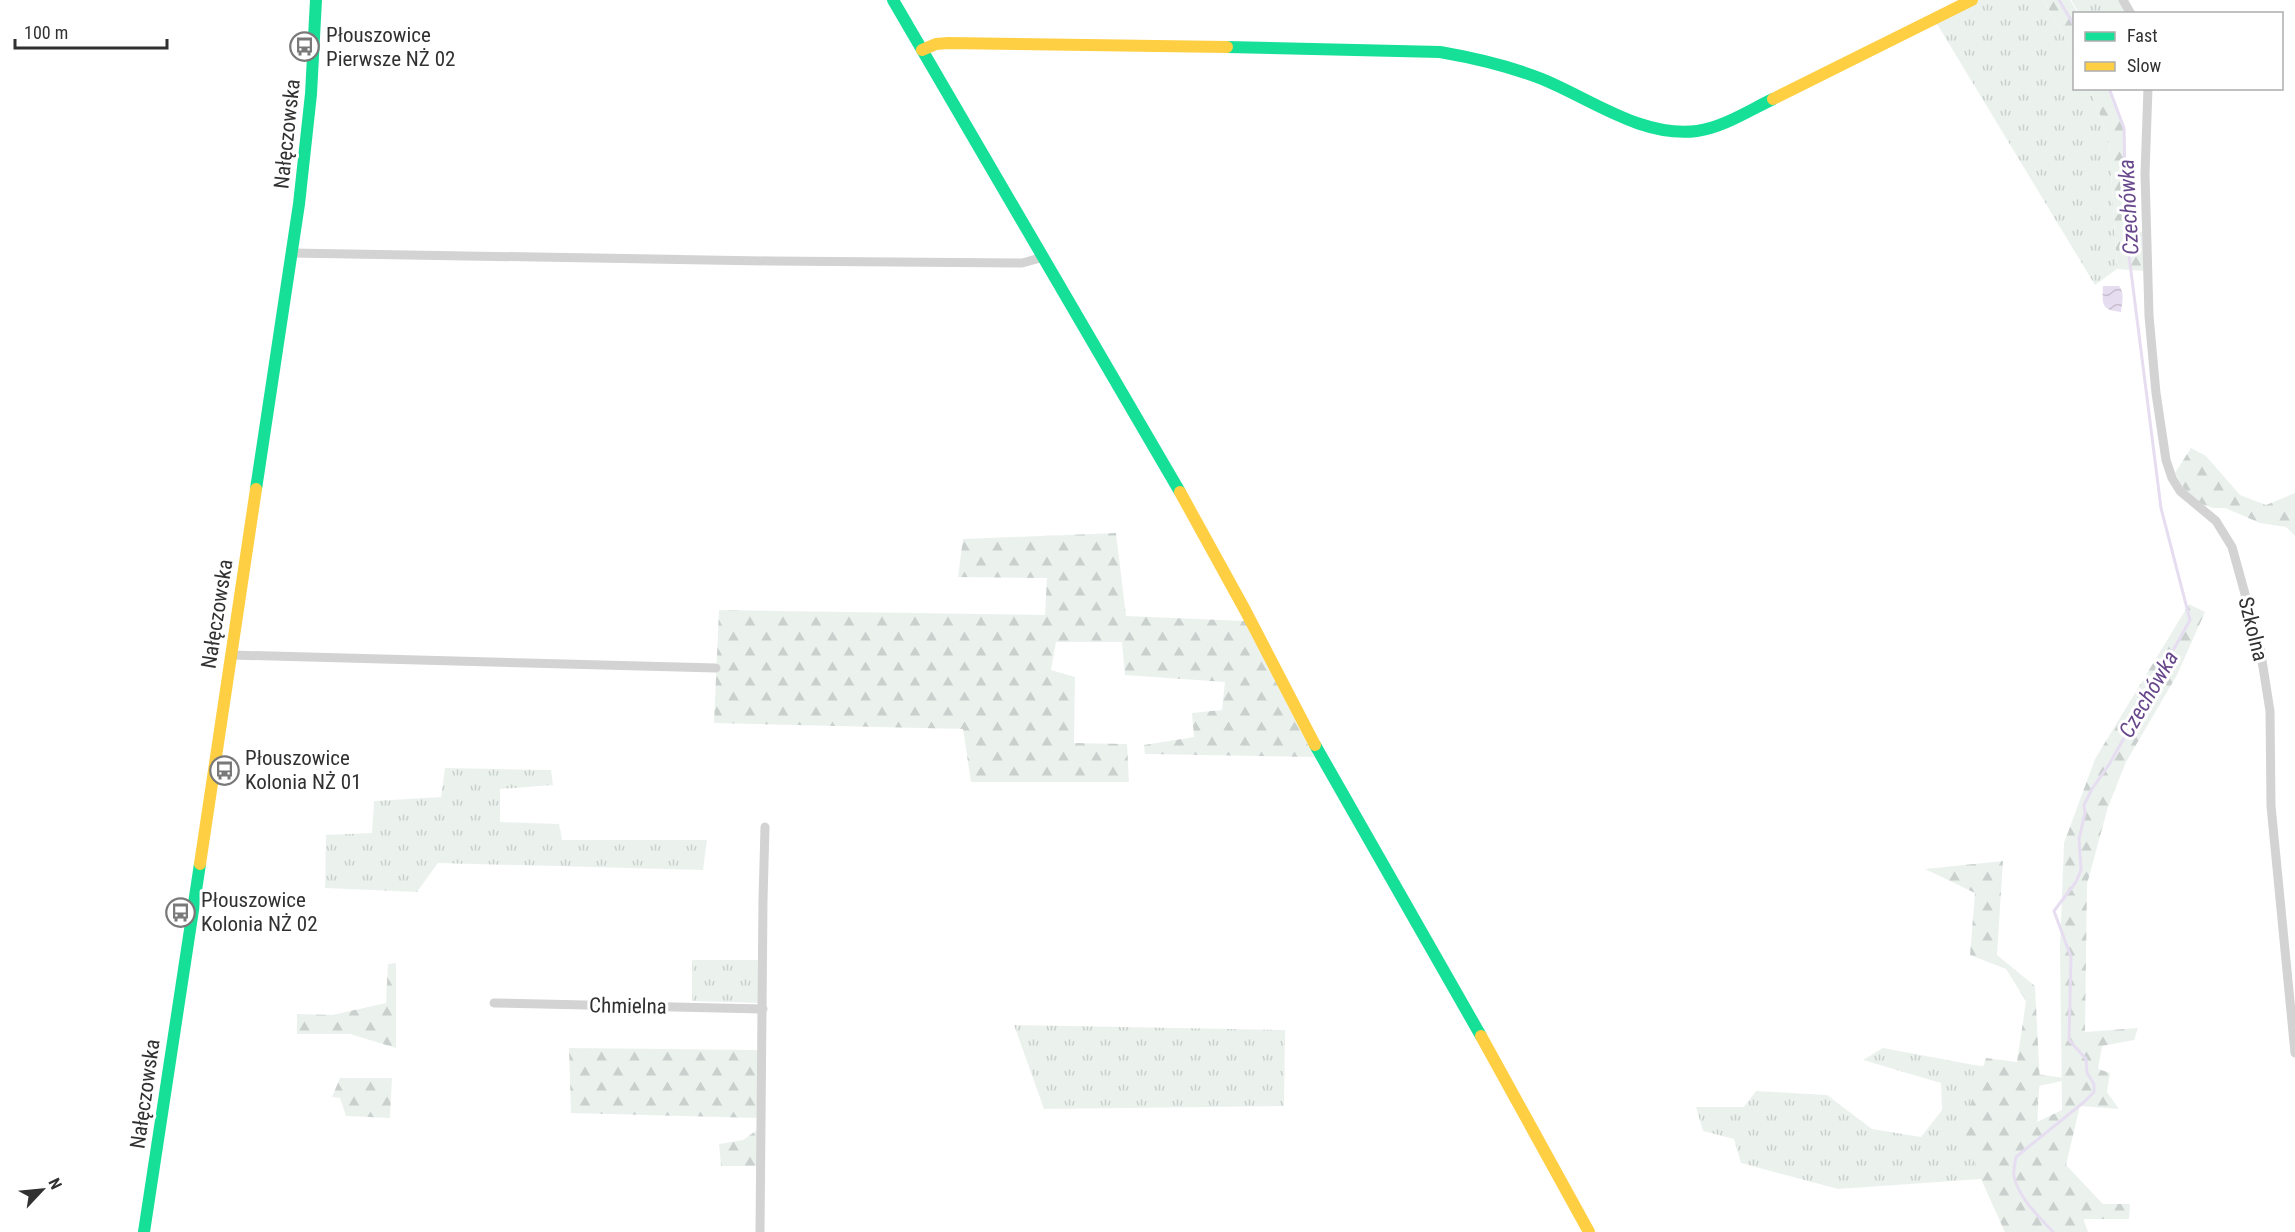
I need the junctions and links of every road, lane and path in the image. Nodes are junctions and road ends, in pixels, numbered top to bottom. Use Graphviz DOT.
graph roads {
  1 [pos="316,0"];
  2 [pos="893,0"];
  3 [pos="1972,0"];
  4 [pos="922,50"];
  5 [pos="2148,90"];
  6 [pos="291,253"];
  7 [pos="1044,257"];
  8 [pos="231,656"];
  9 [pos="716,668"];
  10 [pos="765,827"];
  11 [pos="494,1003"];
  12 [pos="763,1009"];
  13 [pos="2295,1053"];
  14 [pos="144,1232"];
  15 [pos="760,1232"];
  16 [pos="1589,1232"];
  1 -- 6 [label="street, Nałęczowska"];
  2 -- 4 [label="street"];
  3 -- 4 [label="street"];
  4 -- 7 [label="street"];
  5 -- 13 [label="street, Szkolna"];
  6 -- 7 [label="street"];
  6 -- 8 [label="street, Nałęczowska"];
  7 -- 16 [label="street"];
  8 -- 9 [label="street"];
  8 -- 14 [label="street, Nałęczowska"];
  10 -- 12 [label="street"];
  11 -- 12 [label="street, Chmielna"];
  12 -- 15 [label="street"];
}
